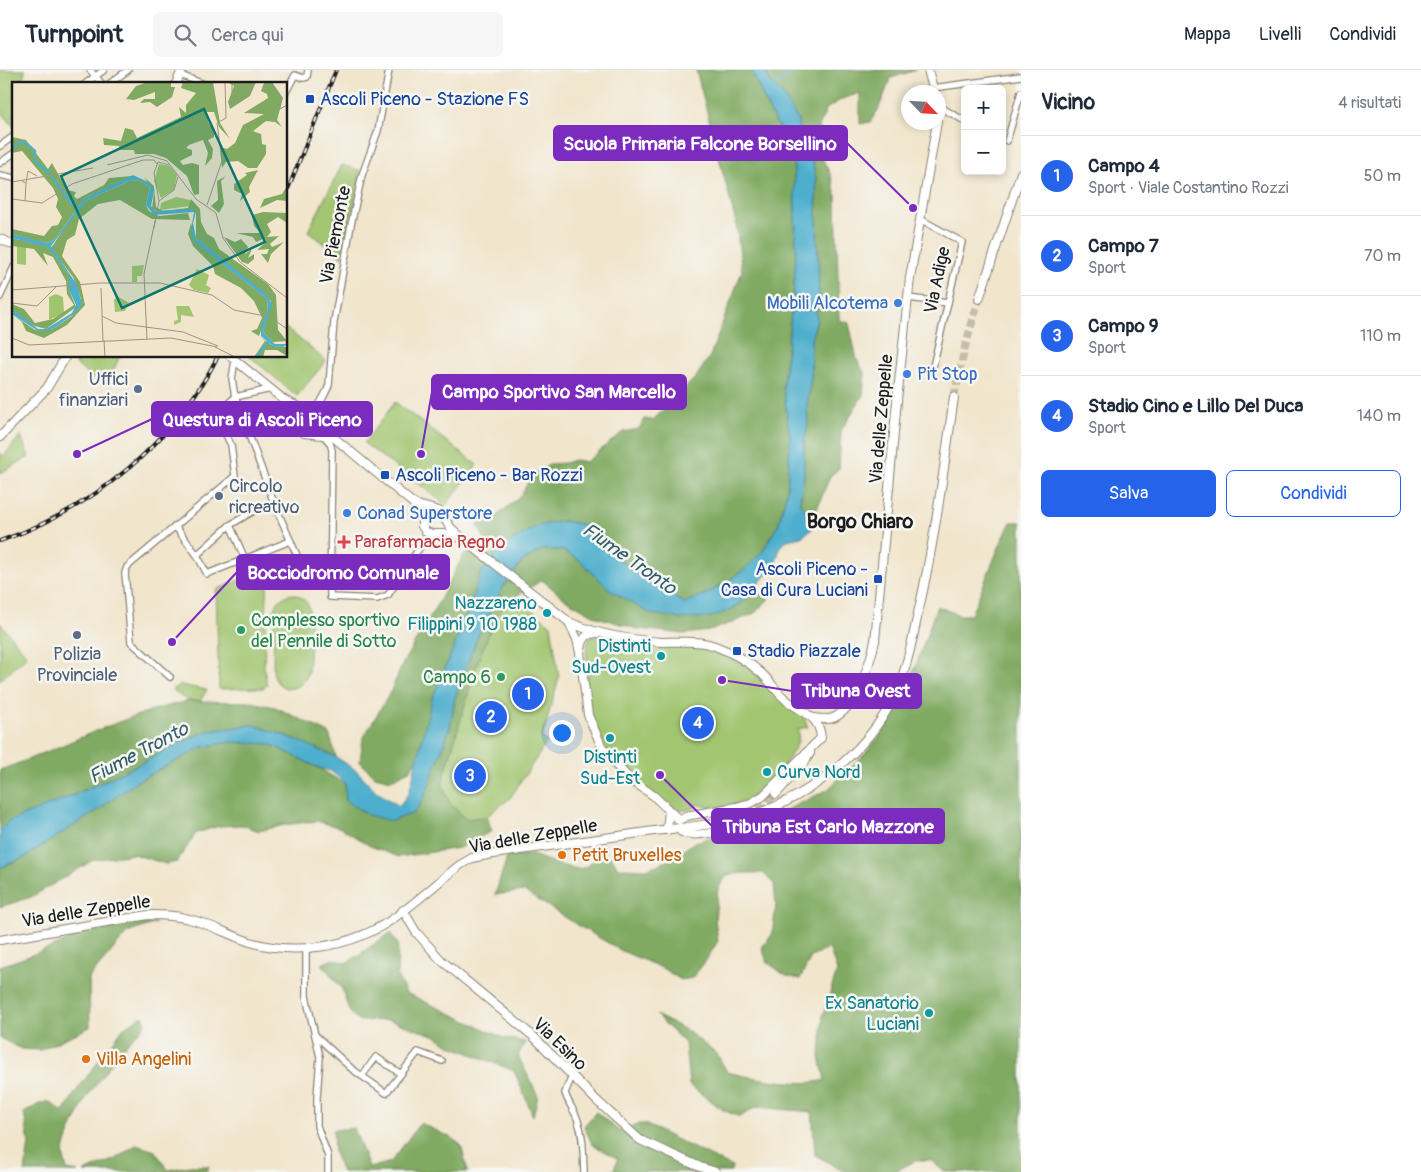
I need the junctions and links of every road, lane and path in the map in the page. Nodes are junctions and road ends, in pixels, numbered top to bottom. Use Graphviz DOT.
graph roads {
  1 [pos="90,70"];
  2 [pos="128,70"];
  3 [pos="306,70"];
  4 [pos="389,70"];
  5 [pos="929,72"];
  6 [pos="100,73"];
  7 [pos="181,73"];
  8 [pos="1021,76"];
  9 [pos="88,82"];
  10 [pos="111,82"];
  11 [pos="200,82"];
  12 [pos="933,85"];
  13 [pos="288,88"];
  14 [pos="946,88"];
  15 [pos="1021,92"];
  16 [pos="946,110"];
  17 [pos="961,119"];
  18 [pos="936,130"];
  19 [pos="1006,135"];
  20 [pos="12,137"];
  21 [pos="0,146"];
  22 [pos="12,154"];
  23 [pos="0,163"];
  24 [pos="1021,173"];
  25 [pos="920,219"];
  26 [pos="0,240"];
  27 [pos="12,244"];
  28 [pos="12,271"];
  29 [pos="0,297"];
  30 [pos="908,298"];
  31 [pos="979,299"];
  32 [pos="948,304"];
  33 [pos="65,358"];
  34 [pos="233,358"];
  35 [pos="932,371"];
  36 [pos="271,389"];
  37 [pos="236,397"];
  38 [pos="954,397"];
  39 [pos="284,400"];
  40 [pos="317,406"];
  41 [pos="306,411"];
  42 [pos="316,419"];
  43 [pos="294,424"];
  44 [pos="309,432"];
  45 [pos="328,436"];
  46 [pos="0,437"];
  47 [pos="274,503"];
  48 [pos="414,504"];
  49 [pos="432,509"];
  50 [pos="422,518"];
  51 [pos="445,519"];
  52 [pos="230,525"];
  53 [pos="175,526"];
  54 [pos="423,529"];
  55 [pos="436,533"];
  56 [pos="463,539"];
  57 [pos="290,541"];
  58 [pos="422,544"];
  59 [pos="197,555"];
  60 [pos="245,559"];
  61 [pos="331,578"];
  62 [pos="398,579"];
  63 [pos="568,621"];
  64 [pos="600,633"];
  65 [pos="580,653"];
  66 [pos="170,677"];
  67 [pos="813,718"];
  68 [pos="815,745"];
  69 [pos="776,794"];
  70 [pos="669,811"];
  71 [pos="679,820"];
  72 [pos="740,825"];
  73 [pos="678,829"];
  74 [pos="667,830"];
  75 [pos="403,910"];
  76 [pos="0,940"];
  77 [pos="306,949"];
  78 [pos="315,1035"];
  79 [pos="442,1061"];
  80 [pos="401,1074"];
  81 [pos="362,1076"];
  82 [pos="572,1076"];
  83 [pos="328,1172"];
  84 [pos="584,1172"];
  85 [pos="716,1172"];
  1 -- 6 [label="street"];
  2 -- 10 [label="street"];
  3 -- 13 [label="street"];
  4 -- 40 [label="street, Via Piemonte"];
  5 -- 12 [label="street"];
  6 -- 9 [label="street"];
  7 -- 11 [label="street"];
  8 -- 14 [label="street"];
  15 -- 19 [label="street"];
  16 -- 17 [label="street"];
  18 -- 25 [label="street, Via delle Zeppelle"];
  20 -- 21 [label="street"];
  22 -- 23 [label="street"];
  24 -- 31 [label="street"];
  25 -- 30 [label="street, Via delle Zeppelle"];
  25 -- 32 [label="street, Via Adige"];
  26 -- 27 [label="street"];
  28 -- 29 [label="street"];
  30 -- 32 [label="street"];
  30 -- 67 [label="street, Via delle Zeppelle"];
  32 -- 35 [label="street, Via Adige"];
  33 -- 46 [label="street"];
  34 -- 36 [label="street"];
  34 -- 37 [label="street"];
  36 -- 37 [label="street"];
  36 -- 39 [label="street"];
  37 -- 47 [label="street"];
  37 -- 53 [label="street"];
  38 -- 73 [label="street"];
  39 -- 41 [label="street"];
  39 -- 43 [label="street"];
  40 -- 41 [label="street"];
  40 -- 42 [label="street, Via Piemonte"];
  41 -- 42 [label="street"];
  41 -- 43 [label="street"];
  42 -- 44 [label="street"];
  42 -- 45 [label="street"];
  43 -- 44 [label="street"];
  44 -- 45 [label="street"];
  45 -- 48 [label="street"];
  45 -- 61 [label="street"];
  47 -- 52 [label="street"];
  47 -- 57 [label="street"];
  48 -- 49 [label="street"];
  48 -- 50 [label="street"];
  49 -- 50 [label="street"];
  49 -- 51 [label="street"];
  50 -- 54 [label="street"];
  51 -- 55 [label="street"];
  51 -- 56 [label="street"];
  52 -- 59 [label="street"];
  52 -- 60 [label="street"];
  53 -- 59 [label="street"];
  53 -- 66 [label="street"];
  54 -- 55 [label="street"];
  54 -- 58 [label="street"];
  55 -- 56 [label="street"];
  55 -- 58 [label="street"];
  56 -- 63 [label="street"];
  57 -- 60 [label="street"];
  57 -- 61 [label="street"];
  58 -- 62 [label="street"];
  59 -- 60 [label="street"];
  61 -- 62 [label="street"];
  61 -- 62 [label="street"];
  63 -- 64 [label="street"];
  63 -- 65 [label="street"];
  64 -- 65 [label="street"];
  64 -- 67 [label="street"];
  65 -- 70 [label="street"];
  67 -- 68 [label="street"];
  68 -- 69 [label="street"];
  68 -- 71 [label="street"];
  70 -- 71 [label="street"];
  70 -- 74 [label="street"];
  71 -- 73 [label="street"];
  72 -- 73 [label="street, Via delle Zeppelle"];
  73 -- 74 [label="street, Via delle Zeppelle"];
  74 -- 75 [label="street, Via delle Zeppelle"];
  75 -- 77 [label="street, Via delle Zeppelle"];
  75 -- 82 [label="street, Via Esino"];
  76 -- 77 [label="street, Via delle Zeppelle"];
  77 -- 78 [label="street"];
  78 -- 81 [label="street"];
  78 -- 83 [label="street"];
  79 -- 80 [label="street"];
  80 -- 81 [label="street"];
  80 -- 81 [label="street"];
  82 -- 84 [label="street"];
  82 -- 85 [label="street, Via Esino"];
}
